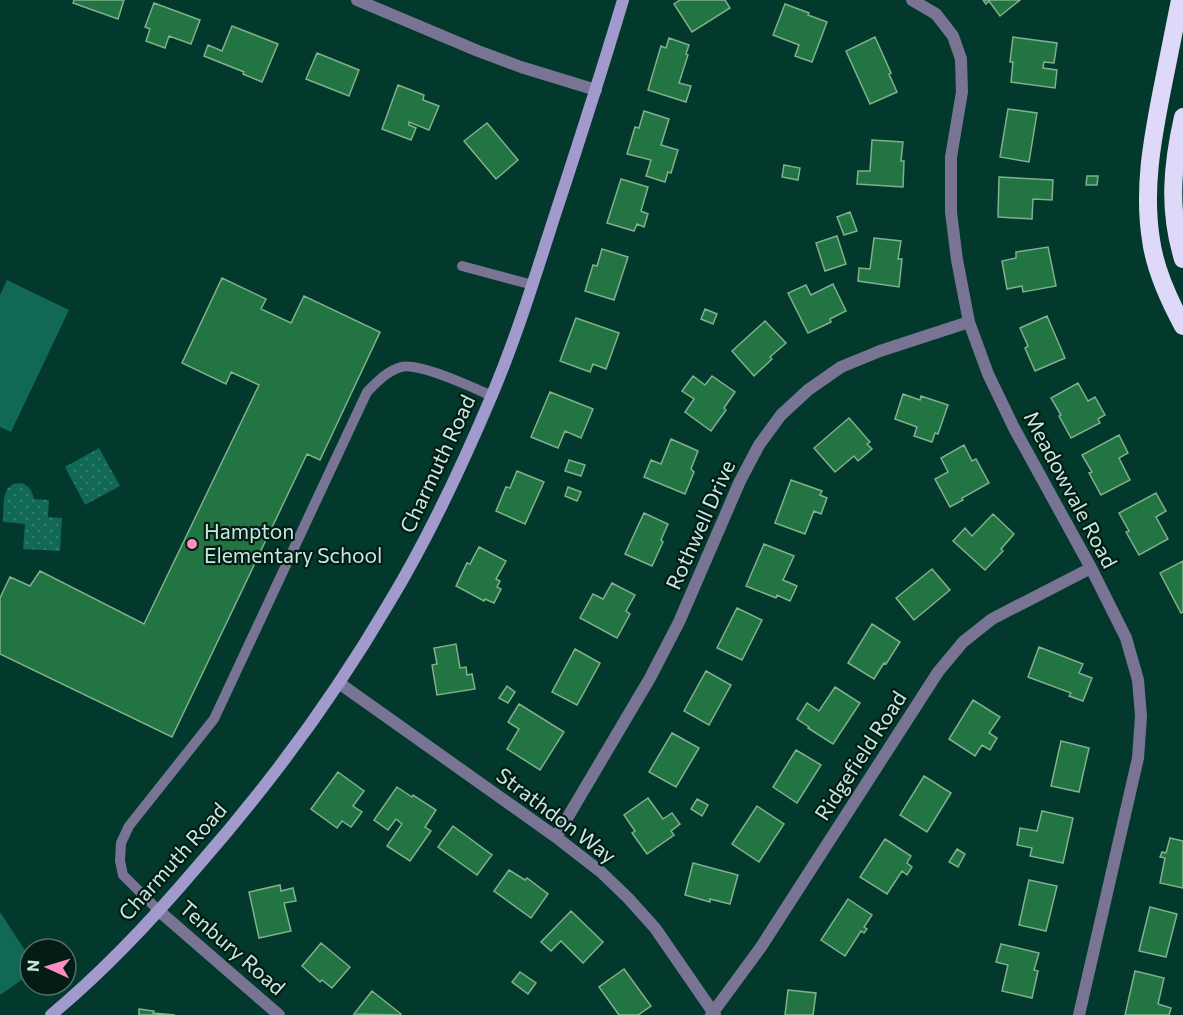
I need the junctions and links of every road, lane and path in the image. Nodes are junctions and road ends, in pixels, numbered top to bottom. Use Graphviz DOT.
graph roads {
  1 [pos="357,0"];
  2 [pos="623,0"];
  3 [pos="912,0"];
  4 [pos="1180,0"];
  5 [pos="596,90"];
  6 [pos="1183,117"];
  7 [pos="1183,259"];
  8 [pos="462,266"];
  9 [pos="532,285"];
  10 [pos="969,322"];
  11 [pos="1183,326"];
  12 [pos="492,396"];
  13 [pos="1091,568"];
  14 [pos="339,683"];
  15 [pos="556,837"];
  16 [pos="159,911"];
  17 [pos="713,1014"];
  18 [pos="51,1015"];
  19 [pos="279,1015"];
  20 [pos="1079,1015"];
  1 -- 5 [label="street"];
  2 -- 5 [label="street, Charmuth Road"];
  3 -- 10 [label="street, Meadowvale Road"];
  4 -- 11 [label="highway"];
  5 -- 9 [label="street, Charmuth Road"];
  6 -- 7 [label="highway"];
  8 -- 9 [label="lane"];
  9 -- 12 [label="street, Charmuth Road"];
  10 -- 13 [label="street, Meadowvale Road"];
  10 -- 15 [label="street, Rothwell Drive"];
  12 -- 14 [label="street, Charmuth Road"];
  12 -- 16 [label="lane"];
  13 -- 17 [label="street, Ridgefield Road"];
  13 -- 20 [label="street, Meadowvale Road"];
  14 -- 15 [label="street, Strathdon Way"];
  14 -- 16 [label="street, Charmuth Road"];
  15 -- 17 [label="street, Strathdon Way"];
  16 -- 18 [label="street, Charmuth Road"];
  16 -- 19 [label="street, Tenbury Road"];
}
